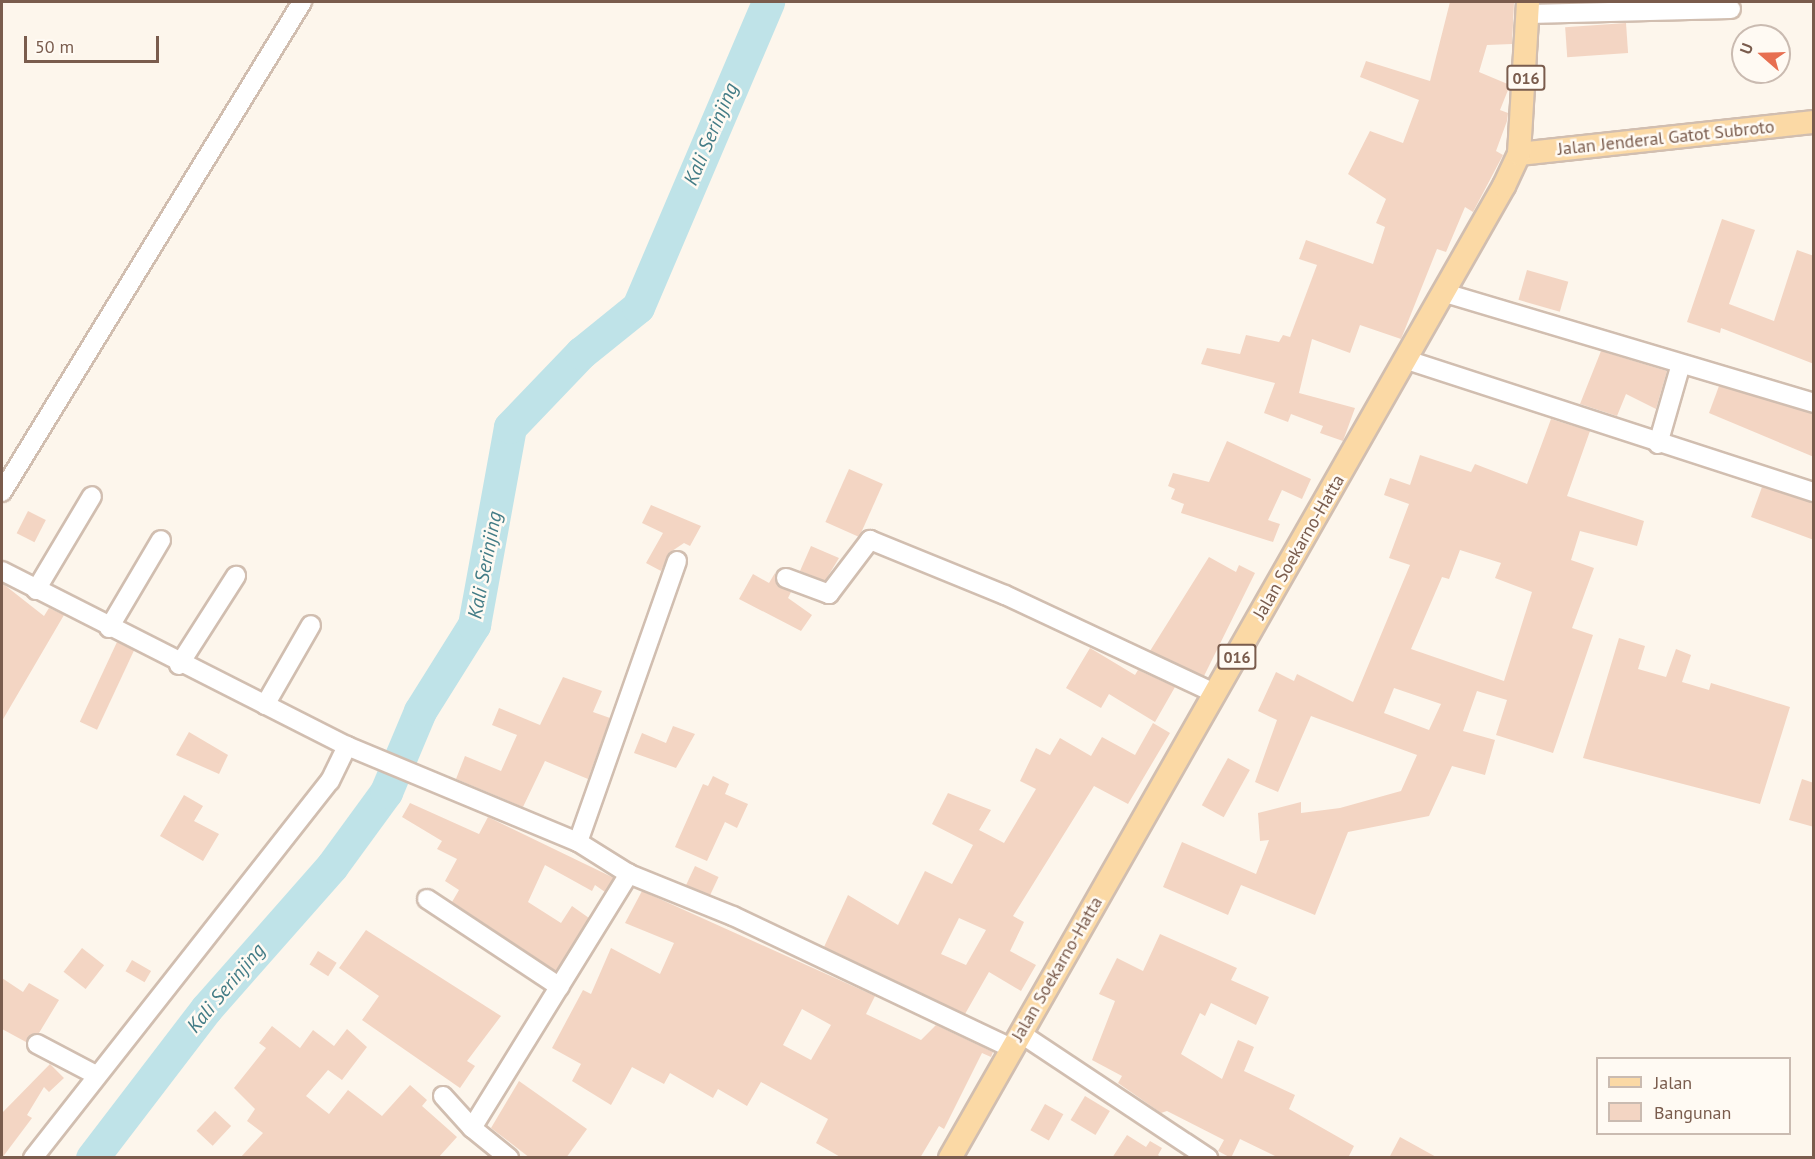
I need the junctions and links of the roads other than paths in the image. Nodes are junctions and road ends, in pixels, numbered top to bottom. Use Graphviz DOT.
graph roads {
  1 [pos="302,2"];
  2 [pos="1528,8"];
  3 [pos="1731,9"];
  4 [pos="1814,122"];
  5 [pos="1519,154"];
  6 [pos="1445,293"];
  7 [pos="1407,360"];
  8 [pos="1681,364"];
  9 [pos="1814,403"];
  10 [pos="1658,444"];
  11 [pos="2,492"];
  12 [pos="1814,492"];
  13 [pos="92,496"];
  14 [pos="160,540"];
  15 [pos="677,561"];
  16 [pos="2,572"];
  17 [pos="236,576"];
  18 [pos="786,578"];
  19 [pos="36,590"];
  20 [pos="311,625"];
  21 [pos="109,628"];
  22 [pos="179,665"];
  23 [pos="1216,694"];
  24 [pos="265,705"];
  25 [pos="347,746"];
  26 [pos="578,842"];
  27 [pos="629,874"];
  28 [pos="427,899"];
  29 [pos="560,987"];
  30 [pos="1016,1040"];
  31 [pos="37,1044"];
  32 [pos="96,1075"];
  33 [pos="443,1096"];
  34 [pos="472,1128"];
  35 [pos="33,1158"];
  36 [pos="509,1158"];
  37 [pos="950,1158"];
  38 [pos="1208,1158"];
  1 -- 11 [label="street"];
  2 -- 3 [label="street"];
  2 -- 5 [label="main road, 016"];
  4 -- 5 [label="main road, Jalan Jenderal Gatot Subroto"];
  5 -- 6 [label="main road, Jalan Soekarno-Hatta / 016"];
  6 -- 7 [label="main road, Jalan Soekarno-Hatta / 016"];
  6 -- 8 [label="street"];
  7 -- 10 [label="street"];
  7 -- 23 [label="main road, Jalan Soekarno-Hatta / 016"];
  8 -- 9 [label="street"];
  8 -- 10 [label="street"];
  10 -- 12 [label="street"];
  13 -- 19 [label="street"];
  14 -- 21 [label="street"];
  15 -- 26 [label="street"];
  16 -- 19 [label="street"];
  17 -- 22 [label="street"];
  18 -- 23 [label="street"];
  19 -- 21 [label="street"];
  20 -- 24 [label="street"];
  21 -- 22 [label="street"];
  22 -- 24 [label="street"];
  23 -- 30 [label="main road, Jalan Soekarno-Hatta / 016"];
  24 -- 25 [label="street"];
  25 -- 26 [label="street"];
  25 -- 32 [label="street"];
  26 -- 27 [label="street"];
  27 -- 29 [label="street"];
  27 -- 30 [label="street"];
  28 -- 29 [label="street"];
  29 -- 34 [label="street"];
  30 -- 37 [label="main road, Jalan Soekarno-Hatta / 016"];
  30 -- 38 [label="street"];
  31 -- 32 [label="street"];
  32 -- 35 [label="street"];
  33 -- 34 [label="street"];
  34 -- 36 [label="street"];
}
